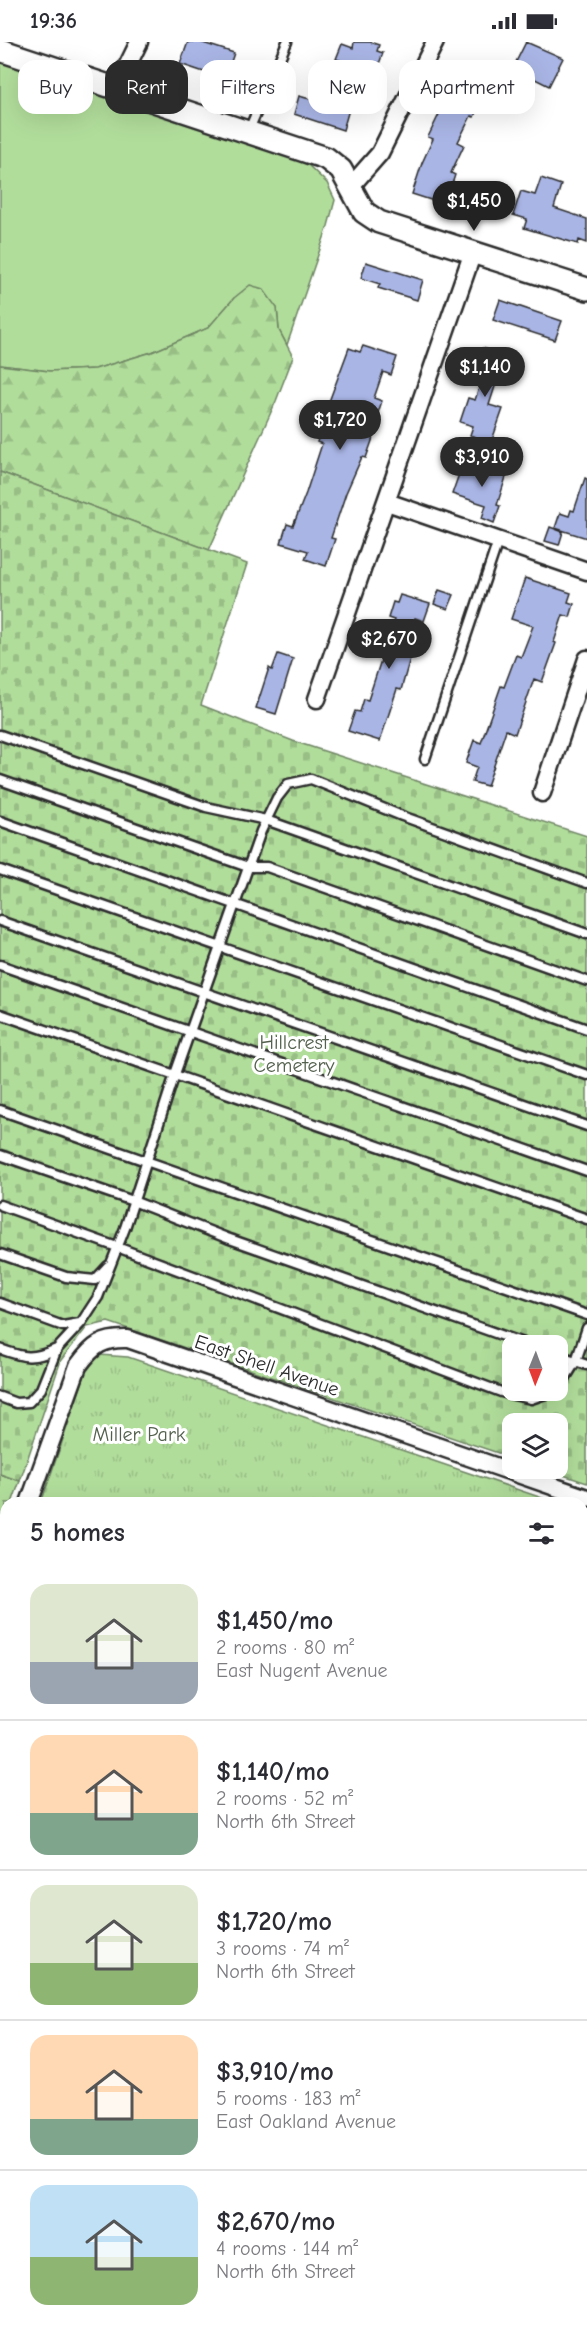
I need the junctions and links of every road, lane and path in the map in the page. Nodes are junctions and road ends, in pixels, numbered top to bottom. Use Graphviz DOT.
graph roads {
  1 [pos="139,42"];
  2 [pos="287,42"];
  3 [pos="435,42"];
  4 [pos="0,50"];
  5 [pos="130,60"];
  6 [pos="105,85"];
  7 [pos="188,112"];
  8 [pos="248,132"];
  9 [pos="351,186"];
  10 [pos="473,252"];
  11 [pos="587,289"];
  12 [pos="387,502"];
  13 [pos="498,541"];
  14 [pos="587,571"];
  15 [pos="587,659"];
  16 [pos="317,699"];
  17 [pos="0,735"];
  18 [pos="425,759"];
  19 [pos="0,780"];
  20 [pos="542,793"];
  21 [pos="266,820"];
  22 [pos="0,821"];
  23 [pos="248,867"];
  24 [pos="0,870"];
  25 [pos="587,883"];
  26 [pos="235,904"];
  27 [pos="0,921"];
  28 [pos="587,934"];
  29 [pos="220,947"];
  30 [pos="0,966"];
  31 [pos="587,981"];
  32 [pos="204,992"];
  33 [pos="0,1014"];
  34 [pos="587,1029"];
  35 [pos="190,1032"];
  36 [pos="174,1074"];
  37 [pos="587,1076"];
  38 [pos="0,1110"];
  39 [pos="587,1126"];
  40 [pos="0,1155"];
  41 [pos="146,1162"];
  42 [pos="587,1171"];
  43 [pos="133,1201"];
  44 [pos="0,1205"];
  45 [pos="587,1219"];
  46 [pos="117,1247"];
  47 [pos="0,1254"];
  48 [pos="112,1261"];
  49 [pos="0,1303"];
  50 [pos="587,1315"];
  51 [pos="81,1323"];
  52 [pos="587,1328"];
  53 [pos="502,1335"];
  54 [pos="0,1349"];
  55 [pos="57,1349"];
  56 [pos="568,1358"];
  57 [pos="576,1361"];
  58 [pos="587,1365"];
  59 [pos="568,1374"];
  60 [pos="502,1392"];
  61 [pos="0,1397"];
  62 [pos="31,1497"];
  63 [pos="574,1497"];
  1 -- 5 [label="street"];
  2 -- 8 [label="lane"];
  3 -- 9 [label="street"];
  4 -- 6 [label="street"];
  7 -- 8 [label="street"];
  8 -- 9 [label="street"];
  9 -- 10 [label="street"];
  10 -- 11 [label="street"];
  10 -- 12 [label="street"];
  12 -- 13 [label="street"];
  12 -- 16 [label="street"];
  13 -- 14 [label="street"];
  13 -- 18 [label="lane"];
  15 -- 20 [label="street"];
  17 -- 21 [label="lane"];
  19 -- 23 [label="lane"];
  21 -- 23 [label="lane"];
  21 -- 25 [label="lane"];
  21 -- 28 [label="lane"];
  22 -- 26 [label="lane"];
  23 -- 26 [label="lane"];
  23 -- 31 [label="lane"];
  24 -- 29 [label="lane"];
  26 -- 29 [label="lane"];
  26 -- 34 [label="lane"];
  27 -- 32 [label="lane"];
  29 -- 32 [label="lane"];
  29 -- 37 [label="lane"];
  30 -- 35 [label="lane"];
  32 -- 35 [label="lane"];
  32 -- 39 [label="lane"];
  33 -- 36 [label="lane"];
  35 -- 36 [label="lane"];
  35 -- 42 [label="lane"];
  36 -- 41 [label="lane"];
  36 -- 45 [label="lane"];
  38 -- 41 [label="lane"];
  40 -- 43 [label="lane"];
  41 -- 43 [label="lane"];
  41 -- 50 [label="lane"];
  43 -- 46 [label="lane"];
  43 -- 53 [label="lane"];
  44 -- 46 [label="lane"];
  46 -- 48 [label="lane"];
  46 -- 60 [label="lane"];
  47 -- 48 [label="lane"];
  48 -- 51 [label="lane"];
  49 -- 51 [label="lane"];
  51 -- 55 [label="lane"];
  52 -- 57 [label="lane"];
  54 -- 55 [label="lane"];
  55 -- 61 [label="lane"];
  56 -- 57 [label="lane"];
  57 -- 58 [label="lane"];
  57 -- 59 [label="lane"];
  62 -- 63 [label="street, East Shell Avenue"];
}
